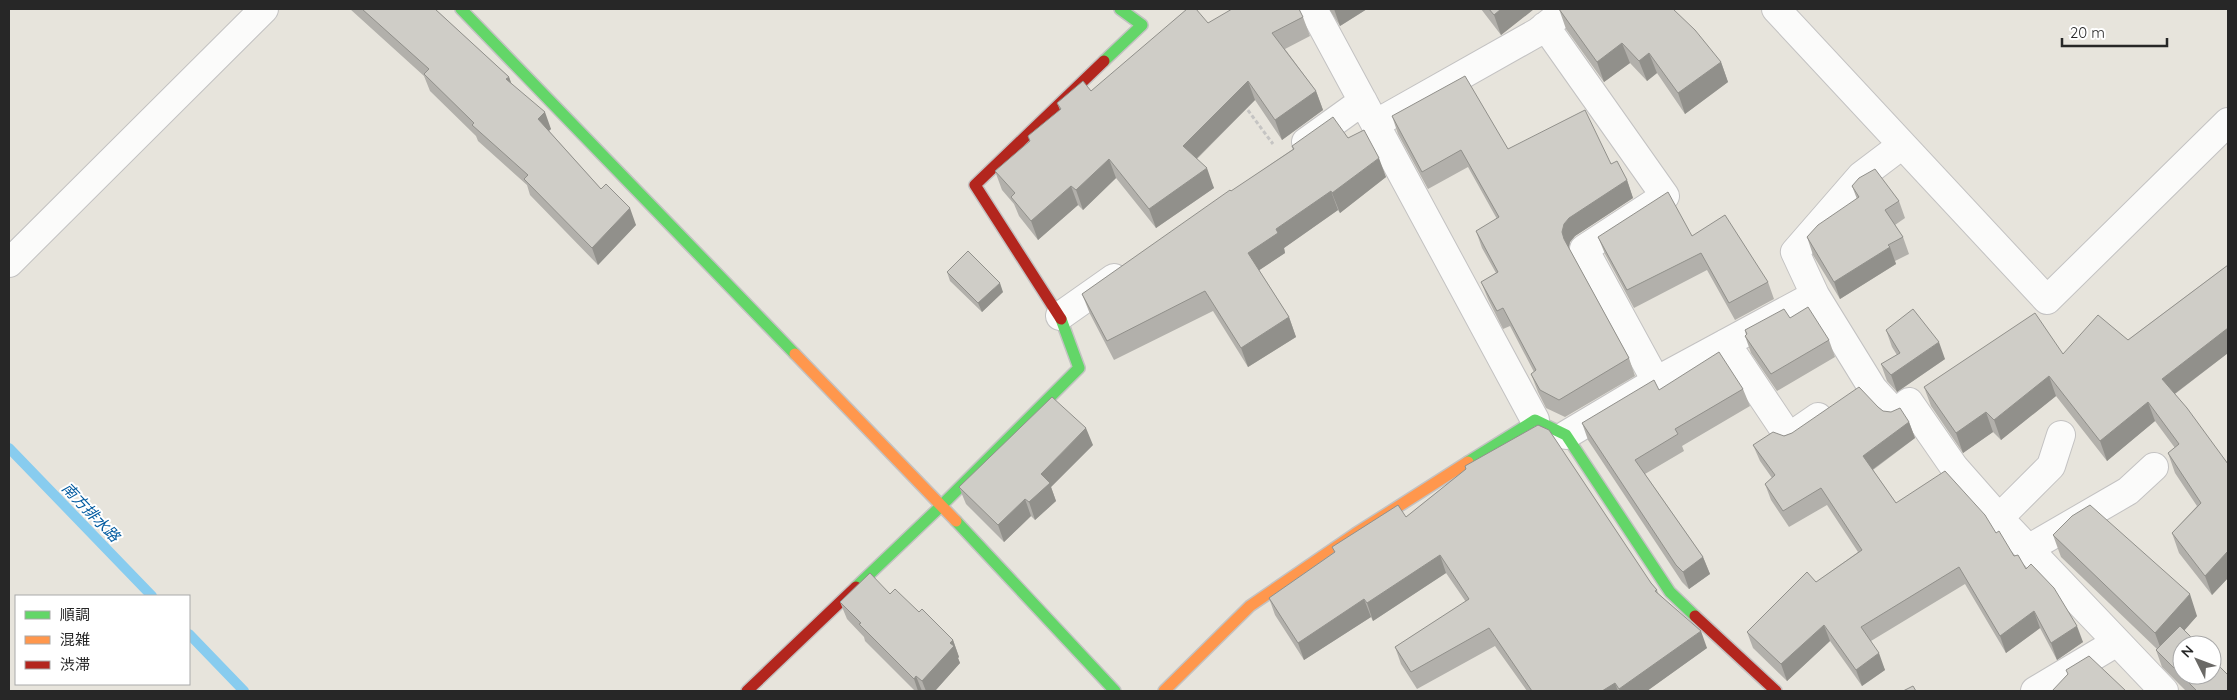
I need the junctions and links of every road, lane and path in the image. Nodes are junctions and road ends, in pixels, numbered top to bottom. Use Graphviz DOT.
graph roads {
  1 [pos="264,9"];
  2 [pos="461,9"];
  3 [pos="1120,9"];
  4 [pos="1313,9"];
  5 [pos="1567,9"];
  6 [pos="1776,9"];
  7 [pos="1545,26"];
  8 [pos="1240,100"];
  9 [pos="1369,113"];
  10 [pos="2228,122"];
  11 [pos="1902,145"];
  12 [pos="1284,158"];
  13 [pos="9,263"];
  14 [pos="1131,266"];
  15 [pos="1816,295"];
  16 [pos="2047,300"];
  17 [pos="1060,316"];
  18 [pos="2029,323"];
  19 [pos="1726,343"];
  20 [pos="1656,381"];
  21 [pos="1868,382"];
  22 [pos="1933,386"];
  23 [pos="1909,402"];
  24 [pos="1535,420"];
  25 [pos="2060,435"];
  26 [pos="1566,436"];
  27 [pos="2154,467"];
  28 [pos="941,506"];
  29 [pos="2000,518"];
  30 [pos="2028,549"];
  31 [pos="2117,642"];
  32 [pos="748,691"];
  33 [pos="1115,691"];
  34 [pos="1164,691"];
  35 [pos="1776,691"];
  36 [pos="2035,691"];
  37 [pos="2164,691"];
  1 -- 13 [label="street"];
  2 -- 28 [label="street"];
  3 -- 17 [label="street"];
  4 -- 9 [label="street"];
  5 -- 7 [label="street"];
  6 -- 11 [label="street"];
  7 -- 9 [label="street"];
  7 -- 20 [label="street"];
  8 -- 12 [label="path"];
  9 -- 12 [label="street"];
  9 -- 24 [label="street"];
  10 -- 16 [label="street"];
  11 -- 15 [label="street"];
  11 -- 16 [label="street"];
  14 -- 17 [label="street"];
  15 -- 19 [label="street"];
  15 -- 21 [label="street"];
  16 -- 18 [label="street"];
  17 -- 28 [label="street"];
  19 -- 20 [label="street"];
  19 -- 21 [label="street"];
  20 -- 26 [label="street"];
  21 -- 23 [label="street"];
  22 -- 23 [label="street"];
  23 -- 29 [label="street"];
  24 -- 26 [label="street"];
  24 -- 34 [label="street"];
  25 -- 29 [label="street"];
  26 -- 35 [label="street"];
  27 -- 30 [label="street"];
  28 -- 32 [label="street"];
  28 -- 33 [label="street"];
  29 -- 30 [label="street"];
  30 -- 31 [label="street"];
  31 -- 36 [label="street"];
  31 -- 37 [label="street"];
}
